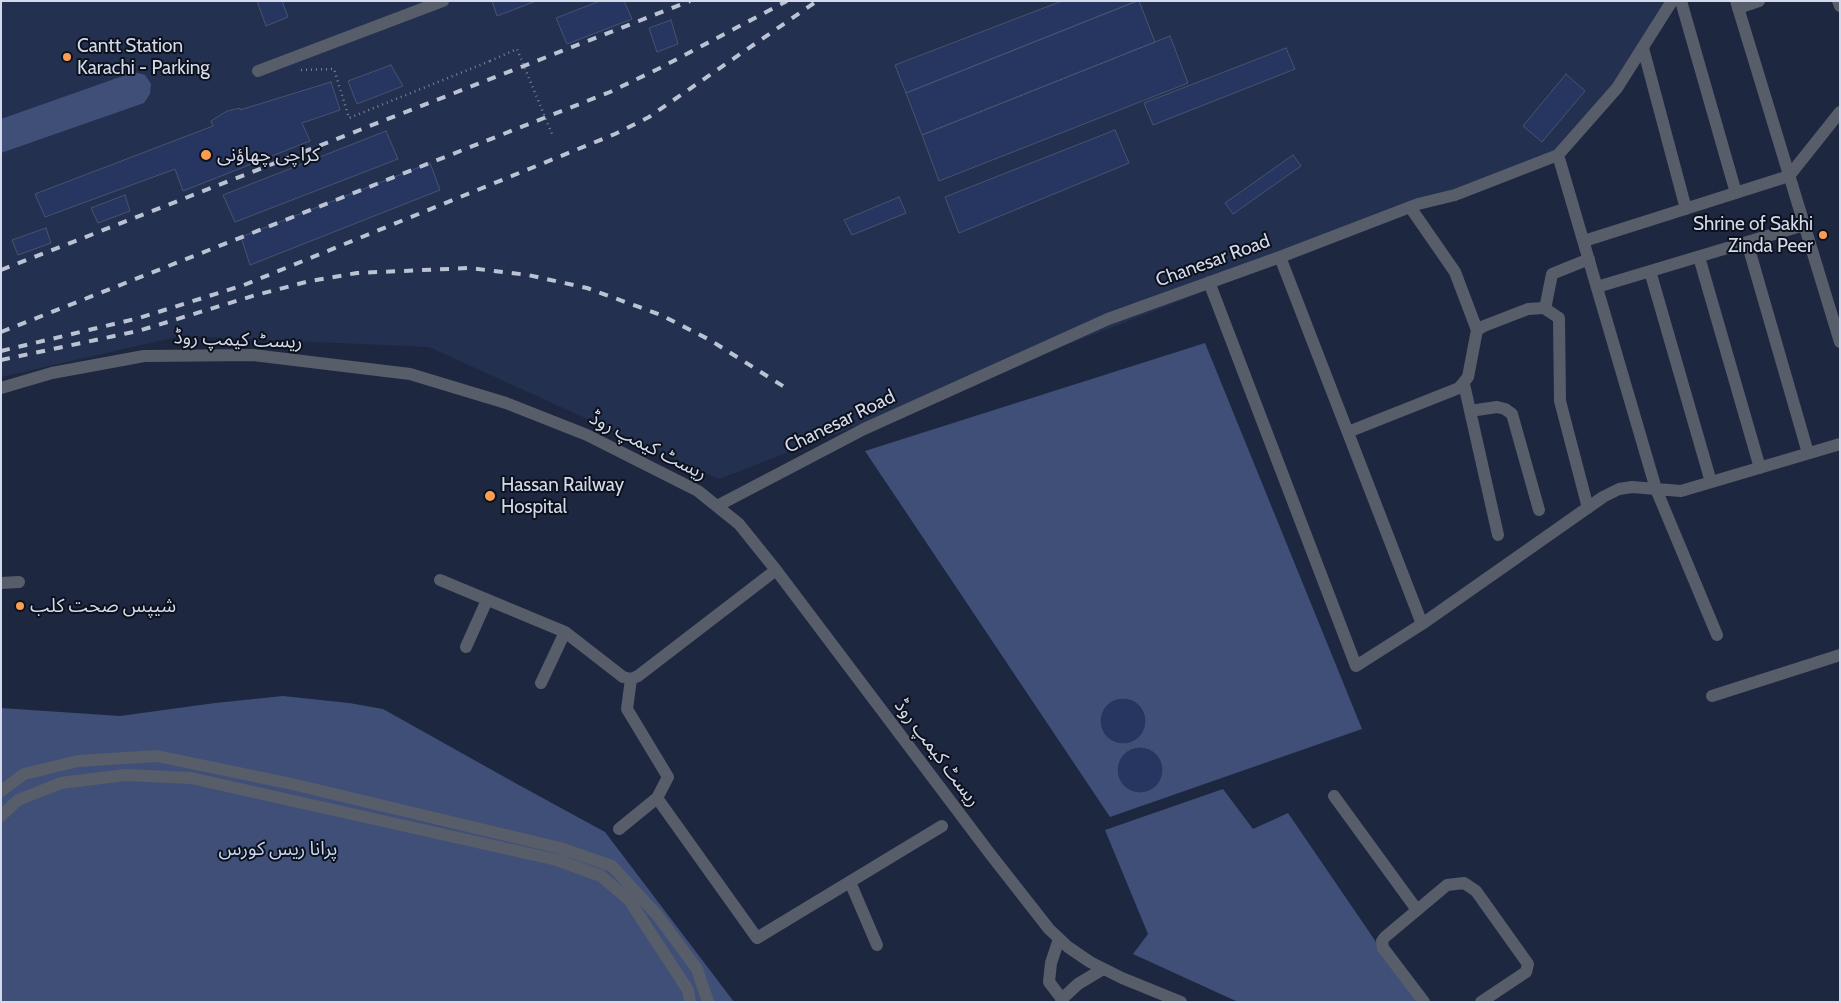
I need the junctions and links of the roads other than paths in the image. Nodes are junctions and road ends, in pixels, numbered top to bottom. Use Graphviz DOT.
graph roads {
  1 [pos="443,1"];
  2 [pos="1672,1"];
  3 [pos="1681,1"];
  4 [pos="1759,1"];
  5 [pos="1838,1"];
  6 [pos="1737,4"];
  7 [pos="1840,6"];
  8 [pos="1643,48"];
  9 [pos="258,71"];
  10 [pos="1840,112"];
  11 [pos="1558,155"];
  12 [pos="1789,176"];
  13 [pos="1736,193"];
  14 [pos="1410,208"];
  15 [pos="1686,209"];
  16 [pos="1804,225"];
  17 [pos="1584,241"];
  18 [pos="1747,242"];
  19 [pos="1280,257"];
  20 [pos="1699,257"];
  21 [pos="1589,259"];
  22 [pos="1650,271"];
  23 [pos="1209,282"];
  24 [pos="1597,287"];
  25 [pos="1545,309"];
  26 [pos="1477,330"];
  27 [pos="1840,342"];
  28 [pos="1464,384"];
  29 [pos="1,388"];
  30 [pos="1470,411"];
  31 [pos="1348,432"];
  32 [pos="1840,444"];
  33 [pos="1808,453"];
  34 [pos="1760,468"];
  35 [pos="1711,482"];
  36 [pos="1656,488"];
  37 [pos="717,506"];
  38 [pos="1588,508"];
  39 [pos="1539,510"];
  40 [pos="1498,535"];
  41 [pos="776,570"];
  42 [pos="440,580"];
  43 [pos="19,582"];
  44 [pos="1,583"];
  45 [pos="487,600"];
  46 [pos="1422,624"];
  47 [pos="565,632"];
  48 [pos="1717,635"];
  49 [pos="466,647"];
  50 [pos="1840,655"];
  51 [pos="631,679"];
  52 [pos="541,683"];
  53 [pos="1712,696"];
  54 [pos="1,792"];
  55 [pos="1334,796"];
  56 [pos="657,798"];
  57 [pos="1,816"];
  58 [pos="942,826"];
  59 [pos="619,829"];
  60 [pos="850,882"];
  61 [pos="1417,910"];
  62 [pos="1059,939"];
  63 [pos="877,944"];
  64 [pos="1103,969"];
  65 [pos="1170,999"];
  66 [pos="1062,1000"];
  67 [pos="690,1002"];
  68 [pos="708,1002"];
  69 [pos="1181,1002"];
  70 [pos="1424,1002"];
  71 [pos="1481,1002"];
  1 -- 9 [label="street"];
  2 -- 8 [label="street, Chanesar Road"];
  3 -- 13 [label="street"];
  4 -- 6 [label="street"];
  5 -- 7 [label="street"];
  6 -- 12 [label="street"];
  8 -- 11 [label="street, Chanesar Road"];
  8 -- 15 [label="street"];
  10 -- 12 [label="street"];
  11 -- 14 [label="street, Chanesar Road"];
  11 -- 17 [label="street"];
  12 -- 13 [label="street"];
  12 -- 16 [label="street"];
  13 -- 15 [label="street"];
  14 -- 19 [label="street, Chanesar Road"];
  14 -- 26 [label="street"];
  15 -- 17 [label="street"];
  16 -- 18 [label="street"];
  16 -- 27 [label="street"];
  17 -- 21 [label="street"];
  18 -- 20 [label="street"];
  18 -- 33 [label="street"];
  19 -- 23 [label="street, Chanesar Road"];
  19 -- 31 [label="street"];
  20 -- 22 [label="street"];
  20 -- 34 [label="street"];
  21 -- 24 [label="street"];
  21 -- 25 [label="street"];
  22 -- 24 [label="street"];
  22 -- 35 [label="street"];
  23 -- 37 [label="street, Chanesar Road"];
  23 -- 46 [label="street"];
  24 -- 36 [label="street"];
  25 -- 26 [label="street"];
  25 -- 38 [label="street"];
  26 -- 28 [label="street"];
  28 -- 30 [label="street"];
  28 -- 31 [label="street"];
  29 -- 37 [label="street, ریسٹ کیمپ روڈ"];
  30 -- 39 [label="street"];
  30 -- 40 [label="street"];
  31 -- 46 [label="street"];
  32 -- 33 [label="street"];
  33 -- 34 [label="street"];
  34 -- 35 [label="street"];
  35 -- 36 [label="street"];
  36 -- 38 [label="street"];
  36 -- 48 [label="street"];
  37 -- 41 [label="street, ریسٹ کیمپ روڈ"];
  38 -- 46 [label="street"];
  41 -- 51 [label="street"];
  41 -- 62 [label="street, ریسٹ کیمپ روڈ"];
  42 -- 45 [label="street"];
  43 -- 44 [label="street"];
  45 -- 47 [label="street"];
  45 -- 49 [label="street"];
  47 -- 51 [label="street"];
  47 -- 52 [label="street"];
  50 -- 53 [label="street"];
  51 -- 56 [label="street"];
  54 -- 68 [label="street"];
  55 -- 61 [label="street"];
  56 -- 59 [label="street"];
  56 -- 60 [label="street"];
  57 -- 67 [label="street"];
  58 -- 60 [label="street"];
  60 -- 63 [label="street"];
  61 -- 70 [label="street"];
  61 -- 71 [label="street"];
  62 -- 64 [label="street, ریسٹ کیمپ روڈ"];
  62 -- 66 [label="street"];
  64 -- 65 [label="street, ریسٹ کیمپ روڈ"];
  64 -- 66 [label="street"];
  65 -- 69 [label="street, ریسٹ کیمپ روڈ"];
}
